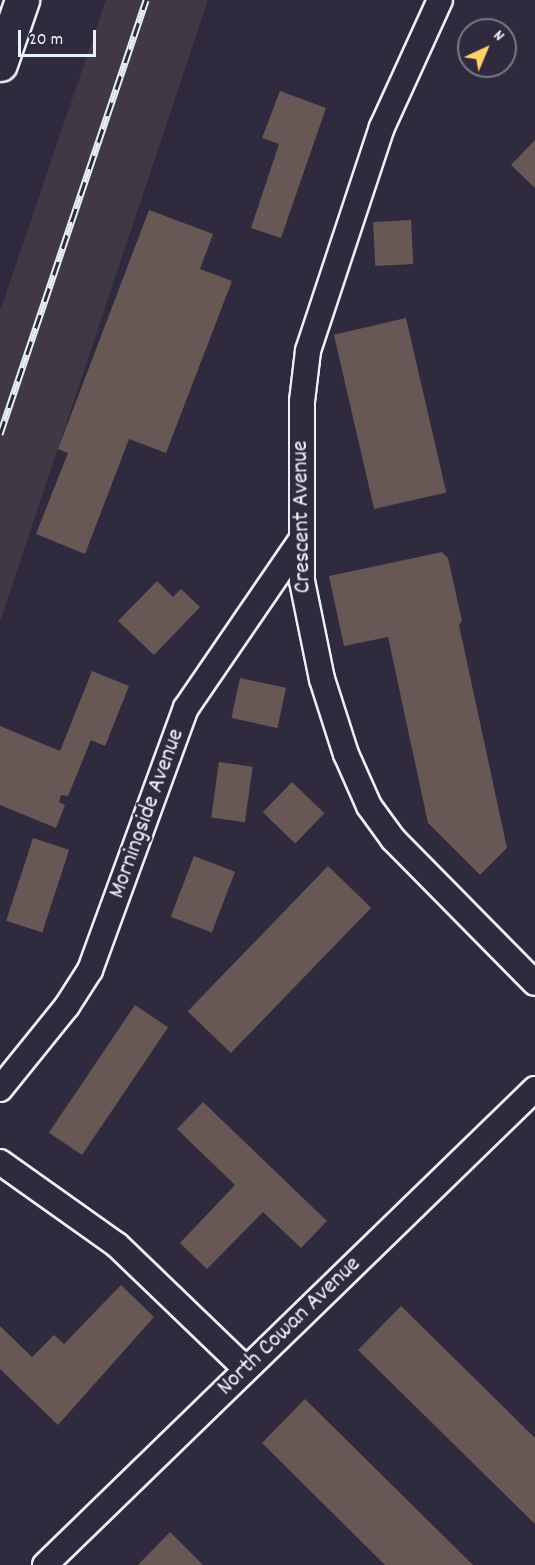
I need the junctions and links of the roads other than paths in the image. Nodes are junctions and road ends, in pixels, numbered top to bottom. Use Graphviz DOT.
graph roads {
  1 [pos="22,0"];
  2 [pos="440,0"];
  3 [pos="0,64"];
  4 [pos="301,540"];
  5 [pos="535,983"];
  6 [pos="0,1089"];
  7 [pos="535,1089"];
  8 [pos="0,1162"];
  9 [pos="246,1370"];
  10 [pos="48,1564"];
  1 -- 3 [label="main road"];
  2 -- 4 [label="street, Crescent Avenue"];
  4 -- 5 [label="street, Crescent Avenue"];
  4 -- 6 [label="street, Morningside Avenue"];
  7 -- 9 [label="street, North Cowan Avenue"];
  8 -- 9 [label="street"];
  9 -- 10 [label="street, North Cowan Avenue"];
}
